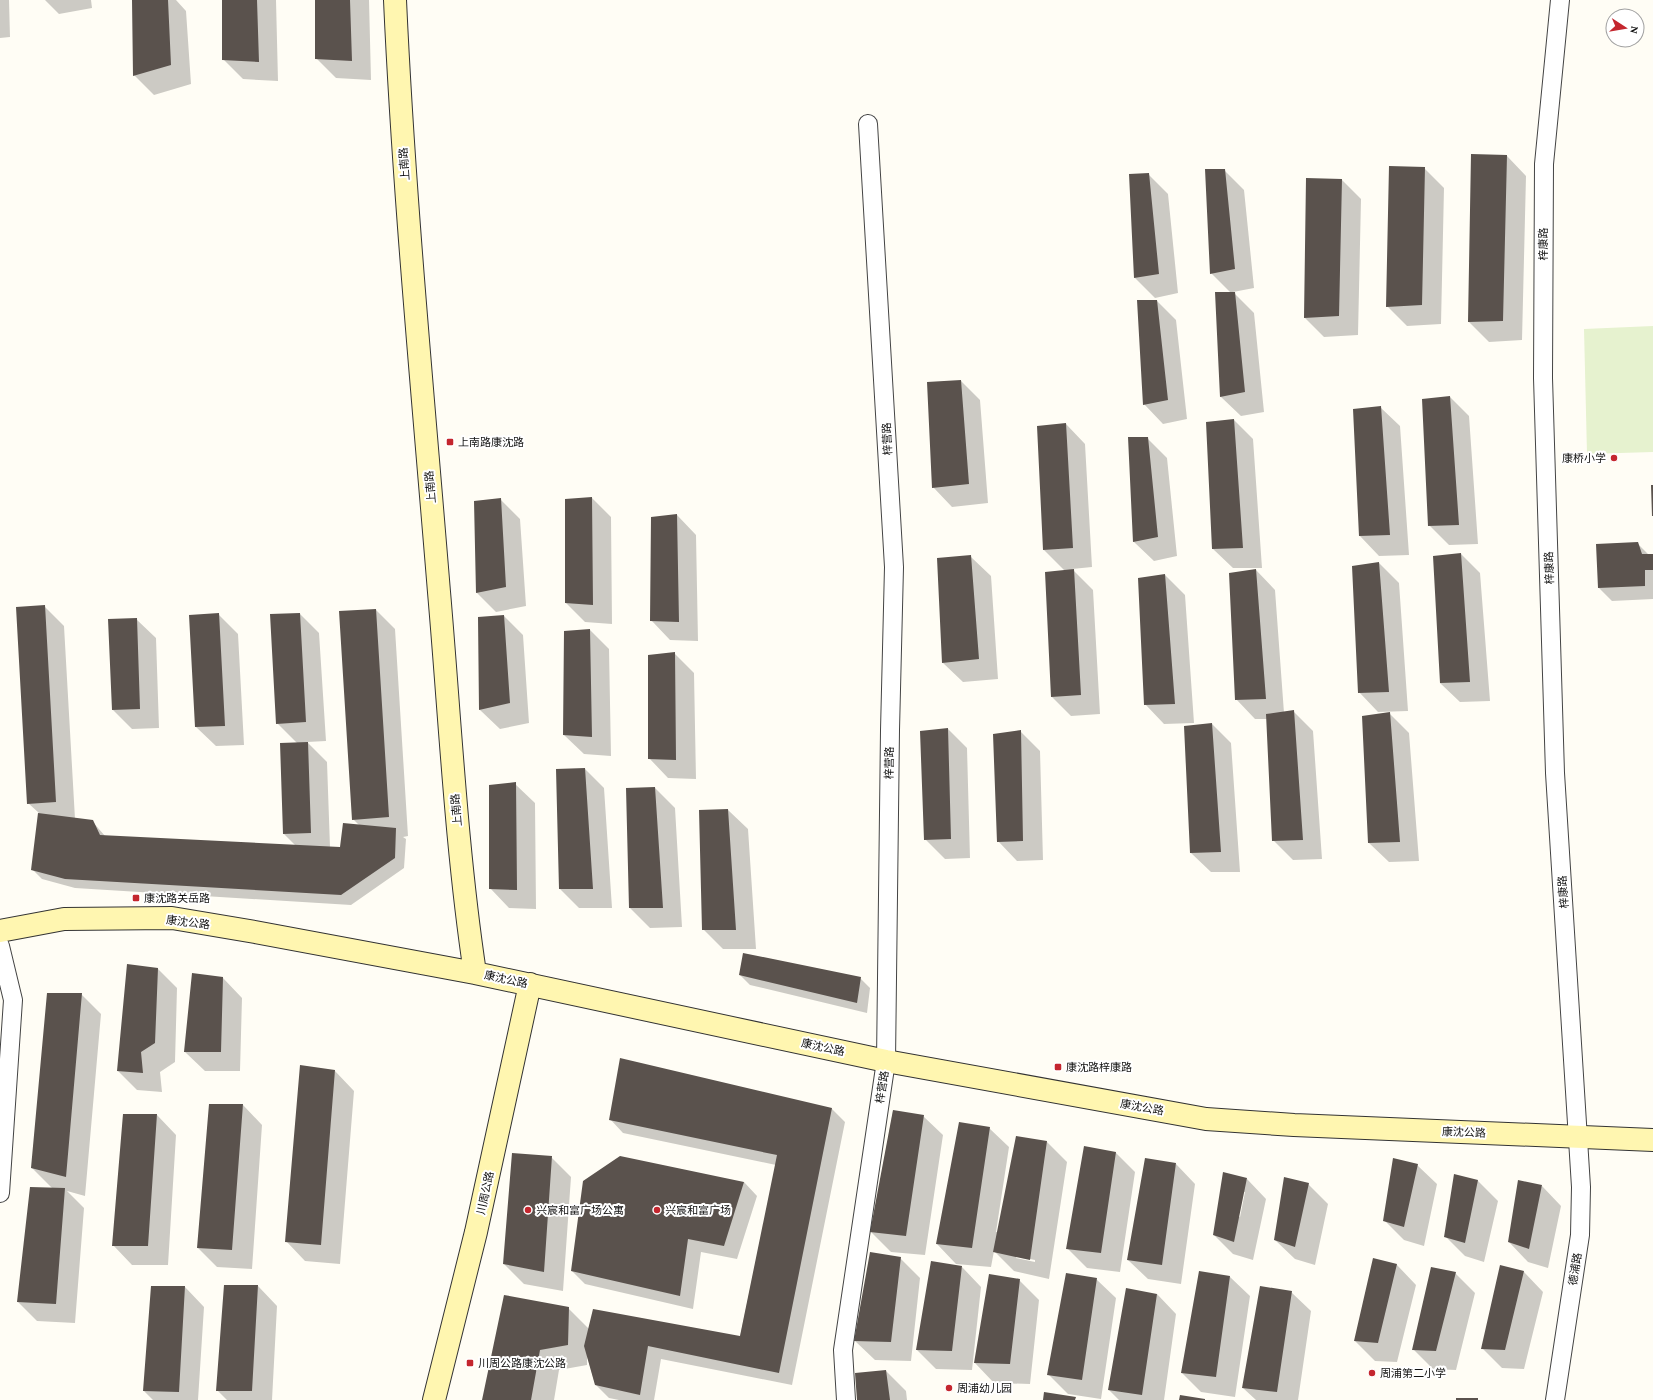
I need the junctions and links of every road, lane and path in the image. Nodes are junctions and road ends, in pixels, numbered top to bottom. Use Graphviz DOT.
graph roads {
  1 [pos="395,0"];
  2 [pos="1560,0"];
  3 [pos="868,124"];
  4 [pos="0,932"];
  5 [pos="0,946"];
  6 [pos="475,972"];
  7 [pos="530,984"];
  8 [pos="886,1061"];
  9 [pos="1577,1136"];
  10 [pos="1653,1140"];
  11 [pos="0,1193"];
  12 [pos="434,1400"];
  13 [pos="846,1400"];
  14 [pos="1555,1400"];
  1 -- 6 [label="street, 上南路"];
  2 -- 9 [label="street, 梓康路"];
  3 -- 8 [label="street, 梓营路"];
  4 -- 6 [label="street, 康沈公路"];
  5 -- 11 [label="street"];
  6 -- 7 [label="street, 康沈公路"];
  7 -- 8 [label="street, 康沈公路"];
  7 -- 12 [label="street, 川周公路"];
  8 -- 9 [label="street, 康沈公路"];
  8 -- 13 [label="street, 梓营路"];
  9 -- 10 [label="street, 康沈公路"];
  9 -- 14 [label="street, 德浦路"];
}
